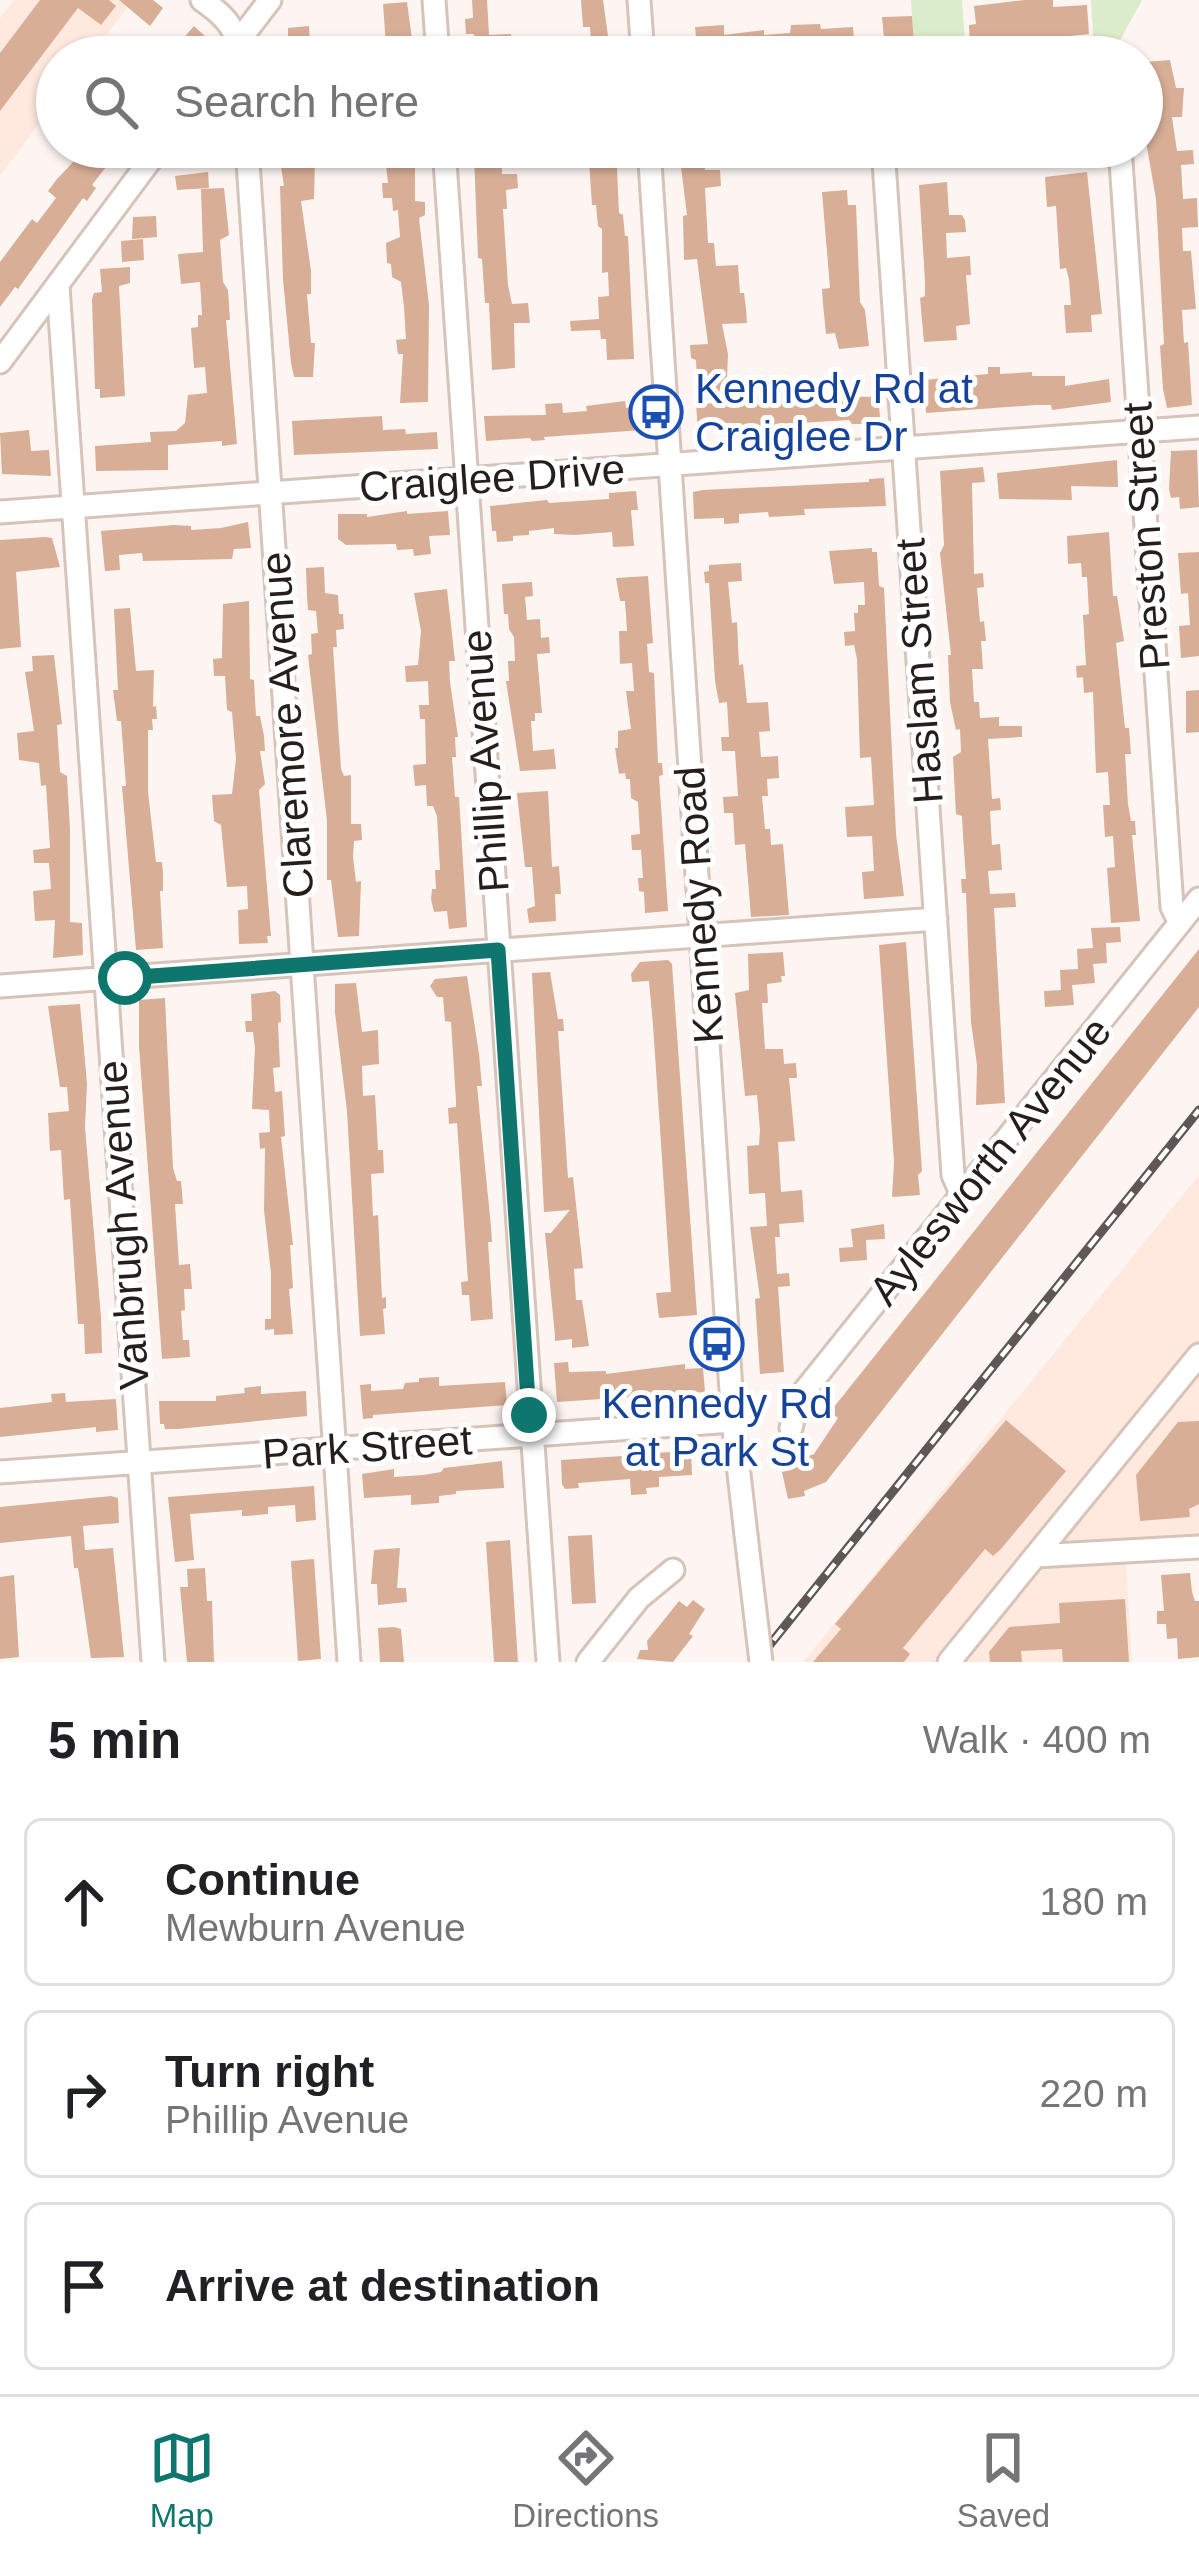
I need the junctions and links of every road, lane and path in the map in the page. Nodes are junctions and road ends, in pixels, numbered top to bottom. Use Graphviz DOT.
graph roads {
  1 [pos="202,0"];
  2 [pos="270,0"];
  3 [pos="434,0"];
  4 [pos="639,0"];
  5 [pos="231,36"];
  6 [pos="246,36"];
  7 [pos="437,36"];
  8 [pos="642,36"];
  9 [pos="145,168"];
  10 [pos="249,168"];
  11 [pos="445,168"];
  12 [pos="650,168"];
  13 [pos="884,168"];
  14 [pos="1121,168"];
  15 [pos="58,286"];
  16 [pos="0,362"];
  17 [pos="1199,427"];
  18 [pos="1138,432"];
  19 [pos="904,449"];
  20 [pos="669,466"];
  21 [pos="466,480"];
  22 [pos="272,492"];
  23 [pos="74,508"];
  24 [pos="0,512"];
  25 [pos="1199,899"];
  26 [pos="937,919"];
  27 [pos="1180,923"];
  28 [pos="701,937"];
  29 [pos="498,950"];
  30 [pos="302,964"];
  31 [pos="107,978"];
  32 [pos="0,986"];
  33 [pos="961,1193"];
  34 [pos="1199,1354"];
  35 [pos="733,1421"];
  36 [pos="791,1428"];
  37 [pos="531,1436"];
  38 [pos="335,1450"];
  39 [pos="139,1463"];
  40 [pos="0,1472"];
  41 [pos="1199,1547"];
  42 [pos="1035,1556"];
  43 [pos="673,1570"];
  44 [pos="153,1662"];
  45 [pos="350,1662"];
  46 [pos="548,1662"];
  47 [pos="588,1662"];
  48 [pos="761,1662"];
  49 [pos="950,1662"];
  1 -- 5 [label="street"];
  2 -- 6 [label="street"];
  3 -- 7 [label="street"];
  4 -- 8 [label="street"];
  9 -- 15 [label="street"];
  10 -- 22 [label="street, Claremore Avenue"];
  11 -- 21 [label="street, Phillip Avenue"];
  12 -- 20 [label="street, Kennedy Road"];
  13 -- 19 [label="street, Haslam Street"];
  14 -- 18 [label="street, Preston Street"];
  15 -- 16 [label="street"];
  15 -- 23 [label="street, Vanbrugh Avenue"];
  17 -- 18 [label="street, Craiglee Drive"];
  18 -- 19 [label="street, Craiglee Drive"];
  18 -- 27 [label="street, Preston Street"];
  19 -- 20 [label="street, Craiglee Drive"];
  19 -- 26 [label="street, Haslam Street"];
  20 -- 21 [label="street, Craiglee Drive"];
  20 -- 28 [label="street, Kennedy Road"];
  21 -- 22 [label="street, Craiglee Drive"];
  21 -- 29 [label="street, Phillip Avenue"];
  22 -- 23 [label="street, Craiglee Drive"];
  22 -- 30 [label="street, Claremore Avenue"];
  23 -- 24 [label="street, Craiglee Drive"];
  23 -- 31 [label="street, Vanbrugh Avenue"];
  25 -- 27 [label="street, Aylesworth Avenue"];
  26 -- 28 [label="street"];
  26 -- 33 [label="street, Haslam Street"];
  27 -- 33 [label="street, Aylesworth Avenue"];
  28 -- 29 [label="street"];
  28 -- 35 [label="street, Kennedy Road"];
  29 -- 30 [label="street"];
  29 -- 37 [label="street, Phillip Avenue"];
  30 -- 31 [label="street"];
  30 -- 38 [label="street, Claremore Avenue"];
  31 -- 32 [label="street"];
  31 -- 39 [label="street, Vanbrugh Avenue"];
  33 -- 36 [label="street, Aylesworth Avenue"];
  34 -- 42 [label="street"];
  35 -- 37 [label="street, Park Street"];
  35 -- 48 [label="street, Kennedy Road, bridge"];
  37 -- 38 [label="street, Park Street"];
  37 -- 46 [label="street, Phillip Avenue"];
  38 -- 39 [label="street, Park Street"];
  38 -- 45 [label="street, Claremore Avenue"];
  39 -- 40 [label="street, Park Street"];
  39 -- 44 [label="street, Vanbrugh Avenue"];
  41 -- 42 [label="street"];
  42 -- 49 [label="street"];
  43 -- 47 [label="street"];
}
